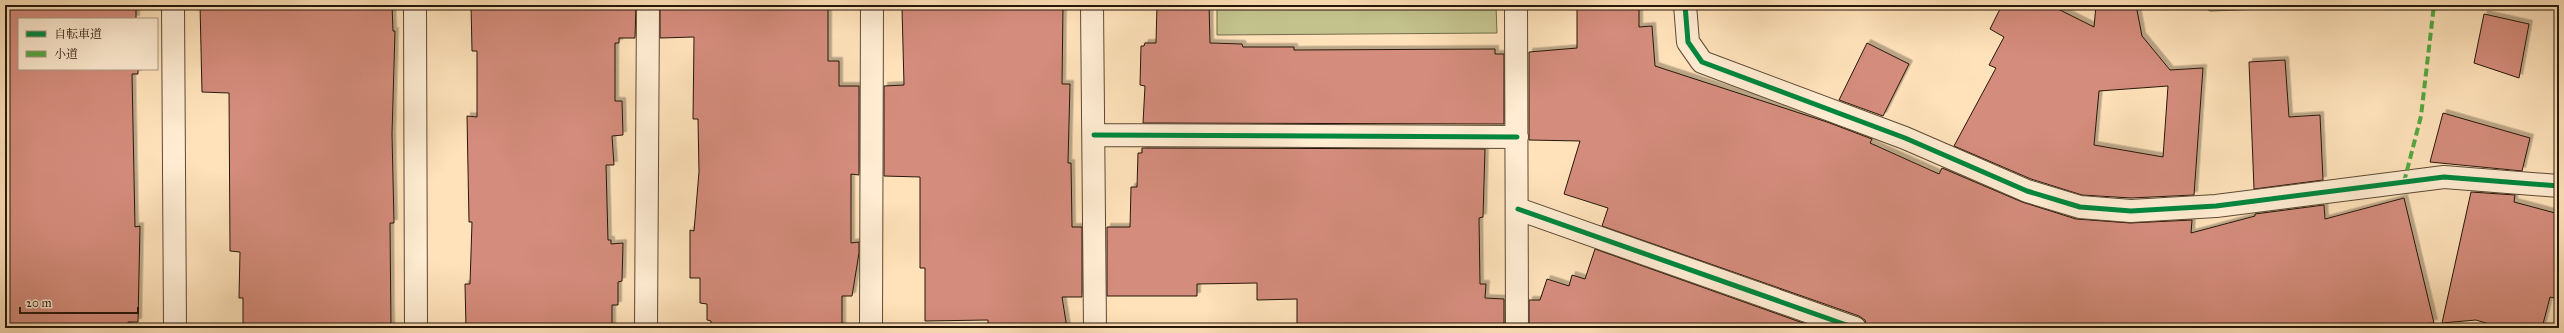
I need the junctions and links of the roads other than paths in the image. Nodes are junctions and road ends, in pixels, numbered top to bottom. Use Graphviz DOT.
graph roads {
  1 [pos="173,5"];
  2 [pos="415,5"];
  3 [pos="648,5"];
  4 [pos="872,5"];
  5 [pos="1092,5"];
  6 [pos="1516,5"];
  7 [pos="1685,5"];
  8 [pos="1094,135"];
  9 [pos="1517,137"];
  10 [pos="2559,186"];
  11 [pos="1518,209"];
  12 [pos="175,328"];
  13 [pos="416,328"];
  14 [pos="646,328"];
  15 [pos="871,328"];
  16 [pos="1095,328"];
  17 [pos="1517,328"];
  18 [pos="1855,328"];
  1 -- 12 [label="street"];
  2 -- 13 [label="street"];
  3 -- 14 [label="street"];
  4 -- 15 [label="street"];
  5 -- 8 [label="street"];
  6 -- 9 [label="street"];
  7 -- 10 [label="street"];
  8 -- 9 [label="street"];
  8 -- 16 [label="street"];
  9 -- 11 [label="street"];
  11 -- 17 [label="street"];
  11 -- 18 [label="street"];
}
